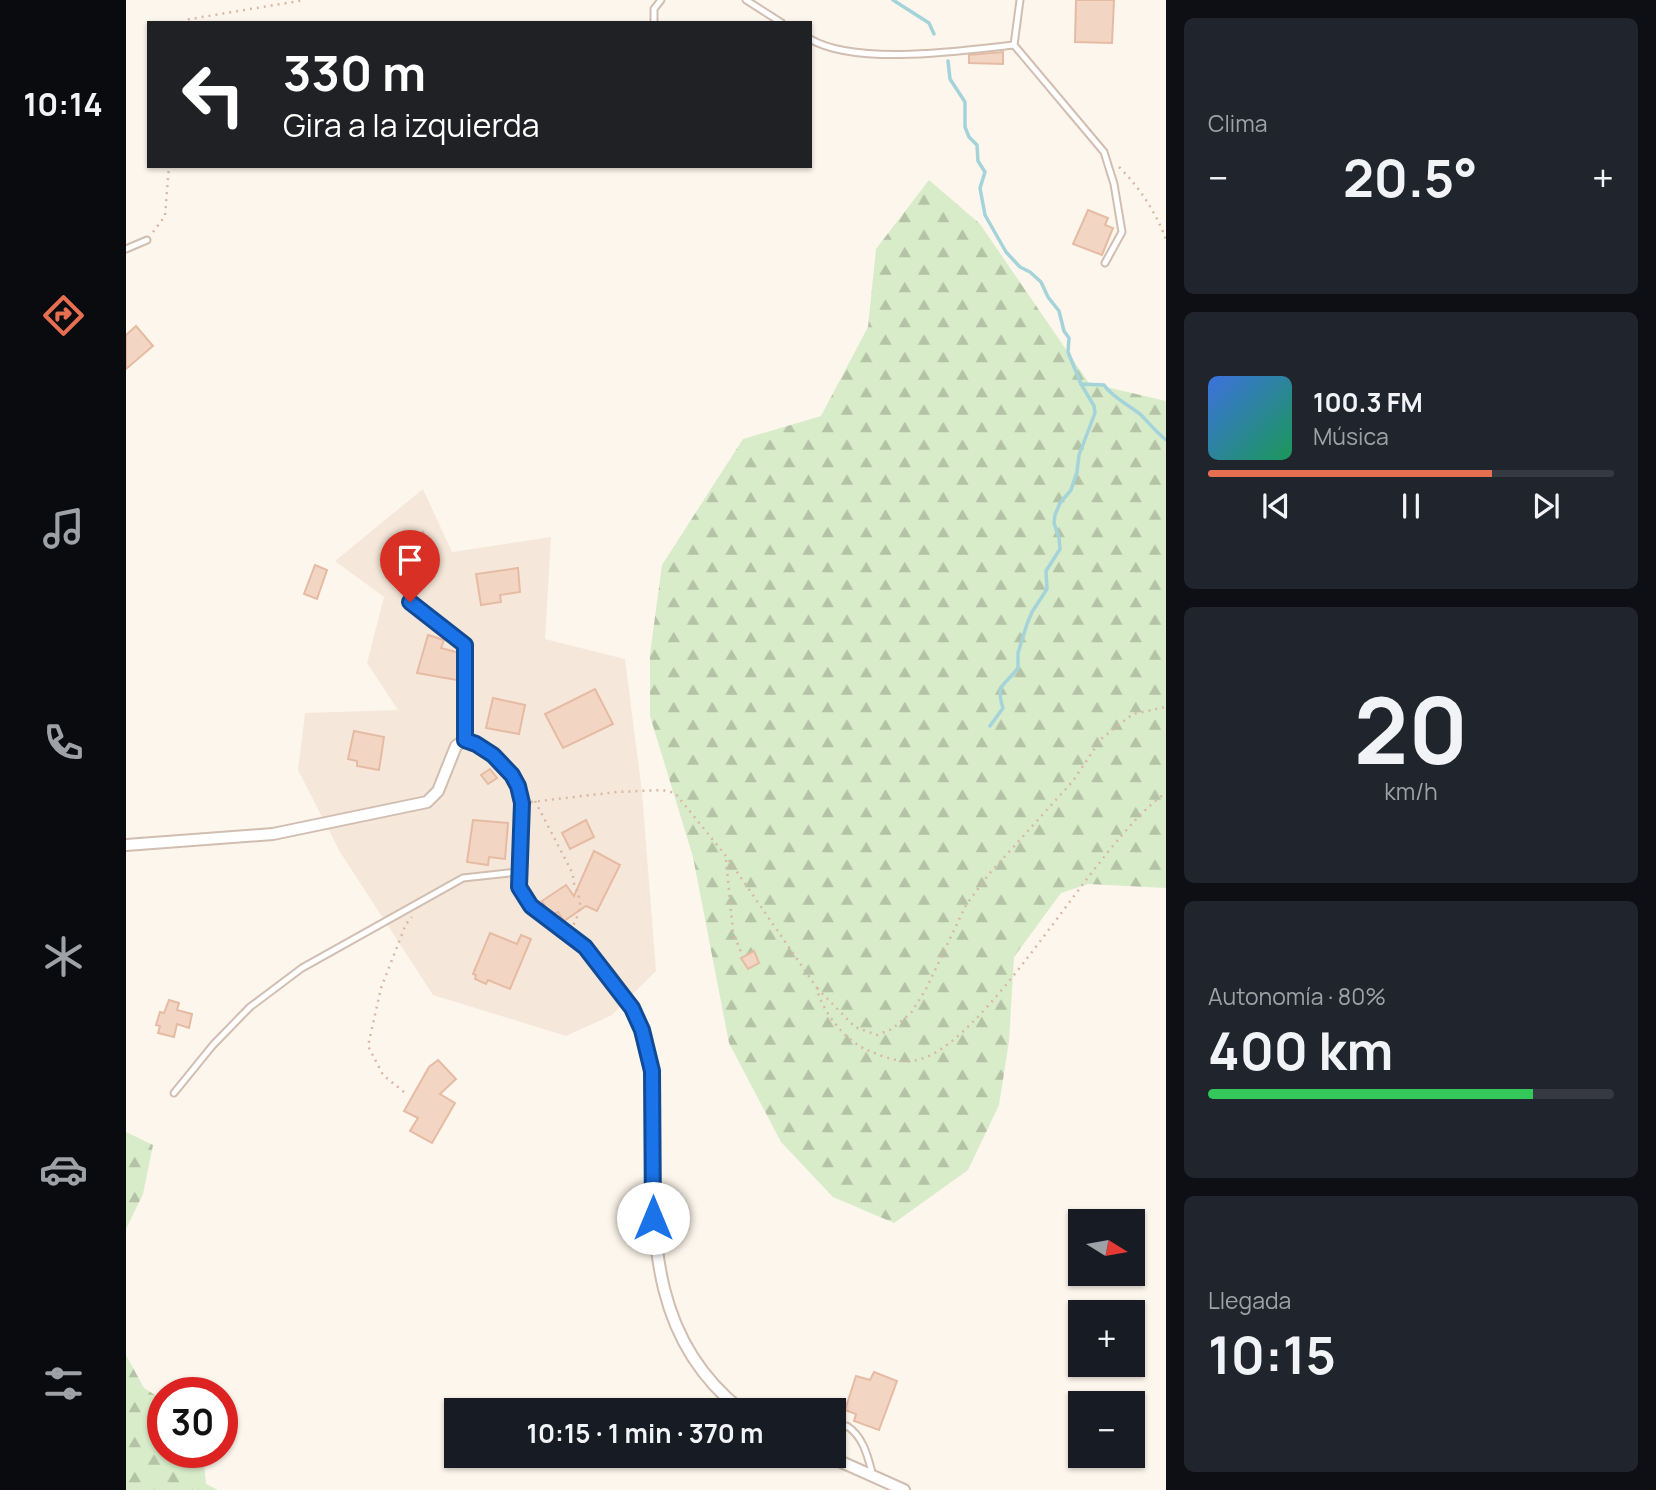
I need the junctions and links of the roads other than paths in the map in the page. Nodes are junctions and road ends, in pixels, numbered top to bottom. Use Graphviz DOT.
graph roads {
  1 [pos="662,0"];
  2 [pos="746,0"];
  3 [pos="1020,0"];
  4 [pos="654,21"];
  5 [pos="779,21"];
  6 [pos="812,40"];
  7 [pos="1014,45"];
  8 [pos="146,240"];
  9 [pos="126,249"];
  10 [pos="1105,262"];
  11 [pos="410,602"];
  12 [pos="465,740"];
  13 [pos="126,845"];
  14 [pos="518,872"];
  15 [pos="174,1093"];
  16 [pos="725,1398"];
  17 [pos="846,1427"];
  18 [pos="846,1464"];
  19 [pos="873,1476"];
  20 [pos="904,1490"];
  1 -- 4 [label="lane"];
  2 -- 5 [label="lane"];
  3 -- 7 [label="lane"];
  6 -- 7 [label="lane"];
  7 -- 10 [label="lane"];
  8 -- 9 [label="lane"];
  11 -- 12 [label="lane"];
  12 -- 13 [label="street"];
  12 -- 14 [label="street"];
  14 -- 15 [label="lane"];
  14 -- 16 [label="street"];
  17 -- 19 [label="lane"];
  18 -- 19 [label="street"];
  19 -- 20 [label="street"];
}
